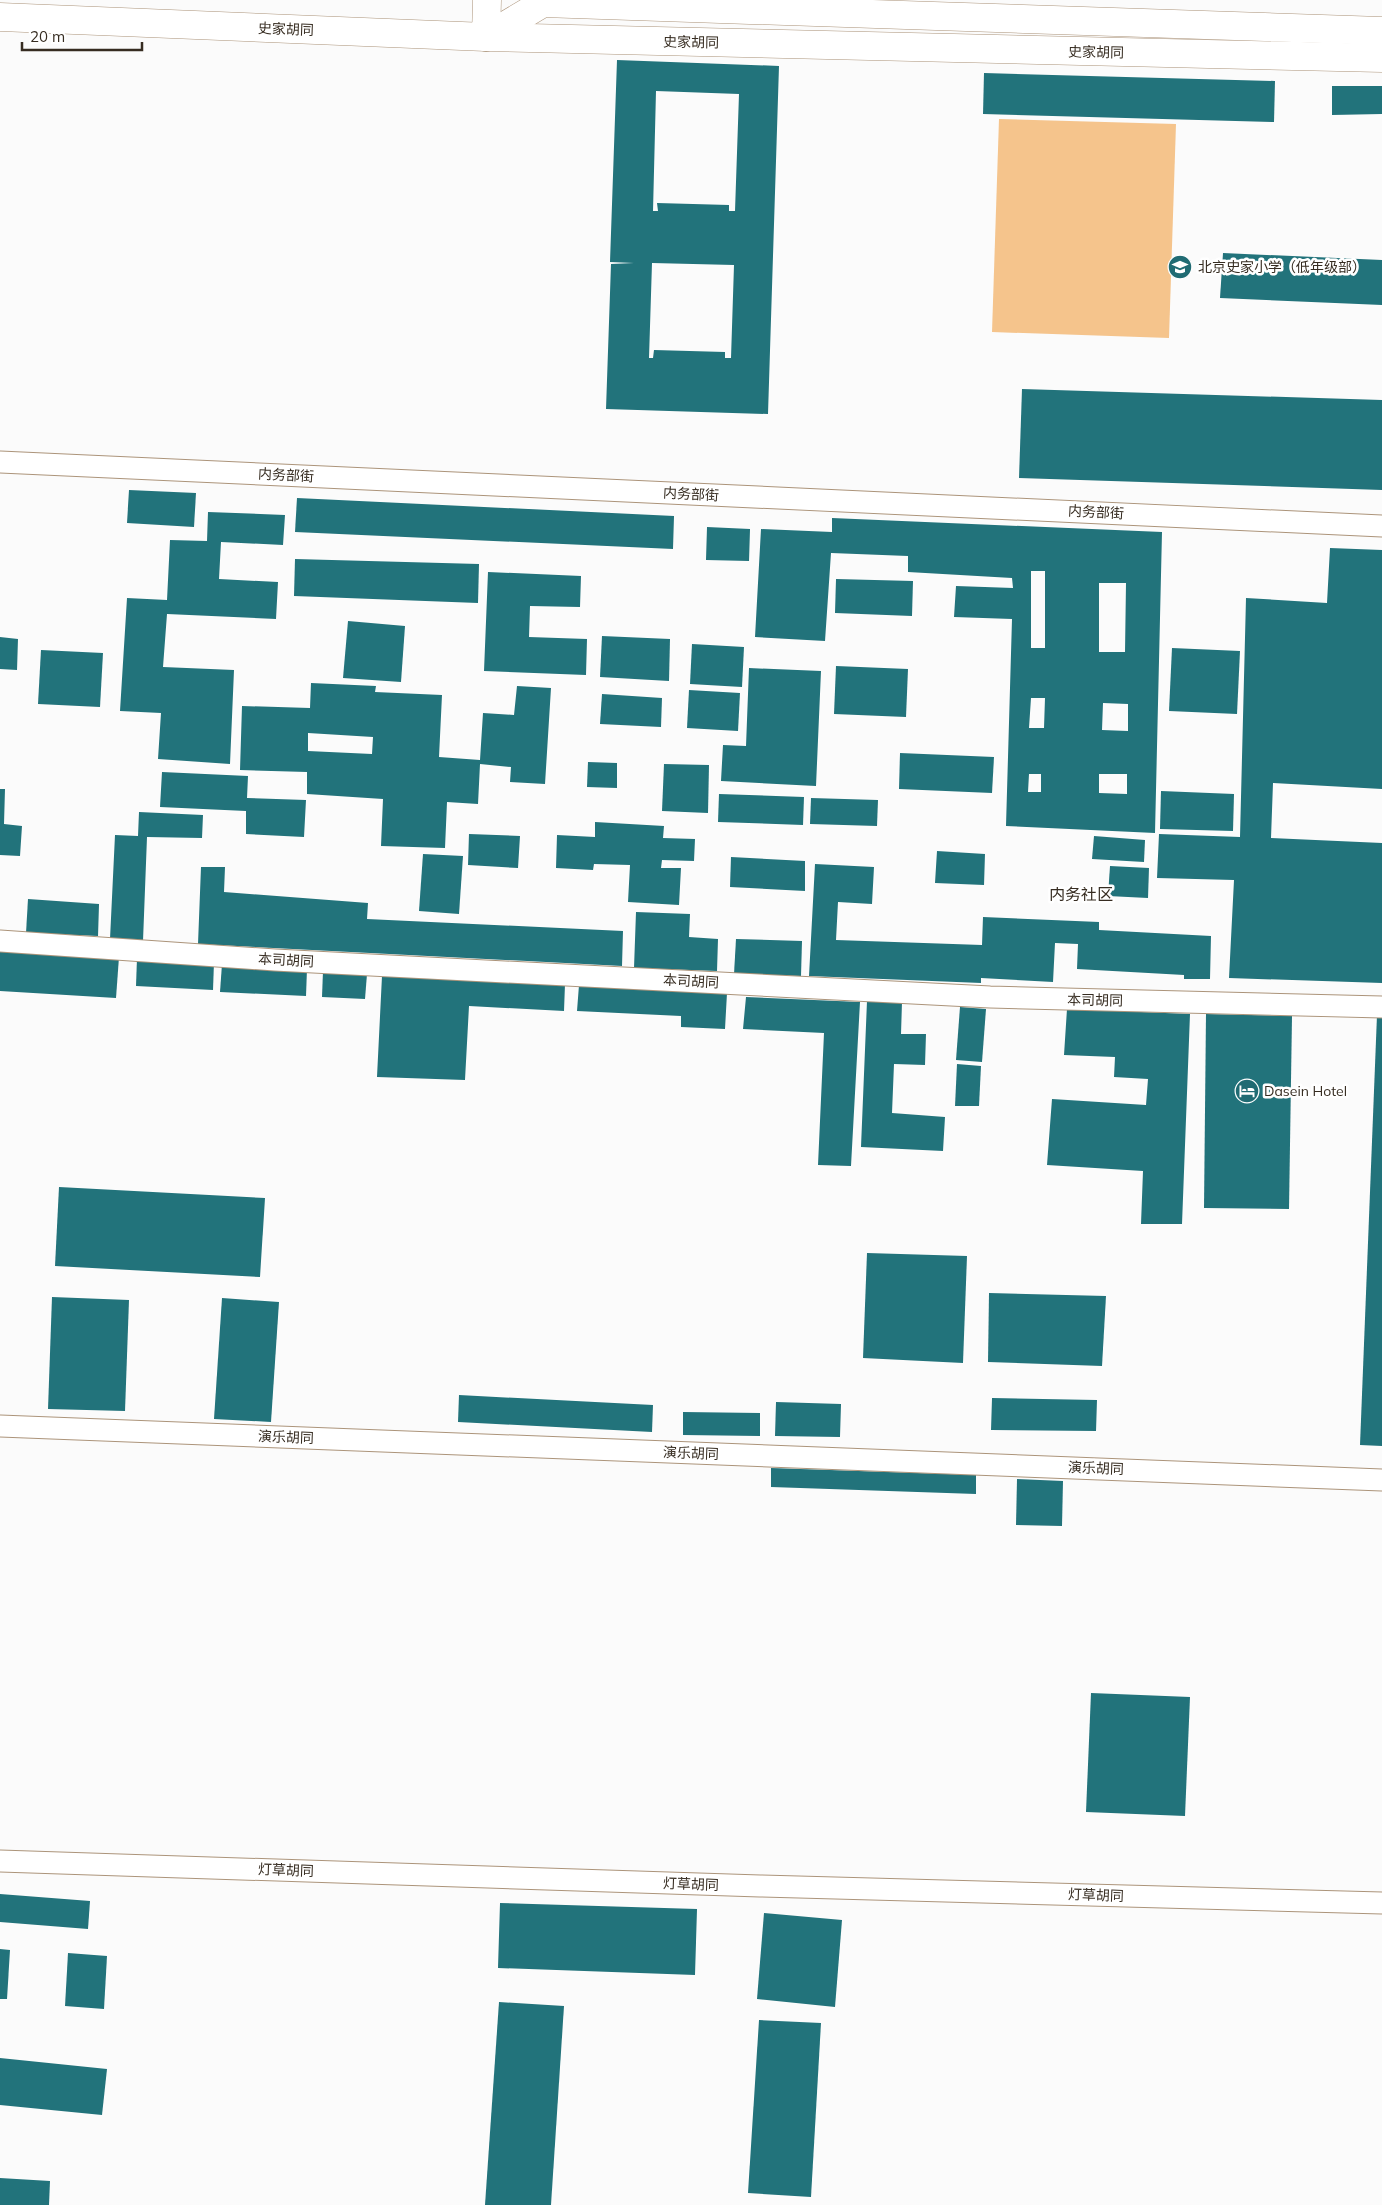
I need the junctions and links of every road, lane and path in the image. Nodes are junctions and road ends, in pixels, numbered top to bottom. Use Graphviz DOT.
graph roads {
  1 [pos="487,0"];
  2 [pos="0,18"];
  3 [pos="1382,31"];
  4 [pos="486,37"];
  5 [pos="1382,58"];
  6 [pos="0,462"];
  7 [pos="1382,526"];
  8 [pos="0,941"];
  9 [pos="1382,1007"];
  10 [pos="0,1426"];
  11 [pos="1382,1480"];
  12 [pos="0,1861"];
  13 [pos="1382,1903"];
  1 -- 4 [label="street"];
  2 -- 4 [label="street, 史家胡同"];
  3 -- 4 [label="street"];
  4 -- 5 [label="street, 史家胡同"];
  6 -- 7 [label="lane, 内务部街"];
  8 -- 9 [label="lane, 本司胡同"];
  10 -- 11 [label="lane, 演乐胡同"];
  12 -- 13 [label="lane, 灯草胡同"];
}
